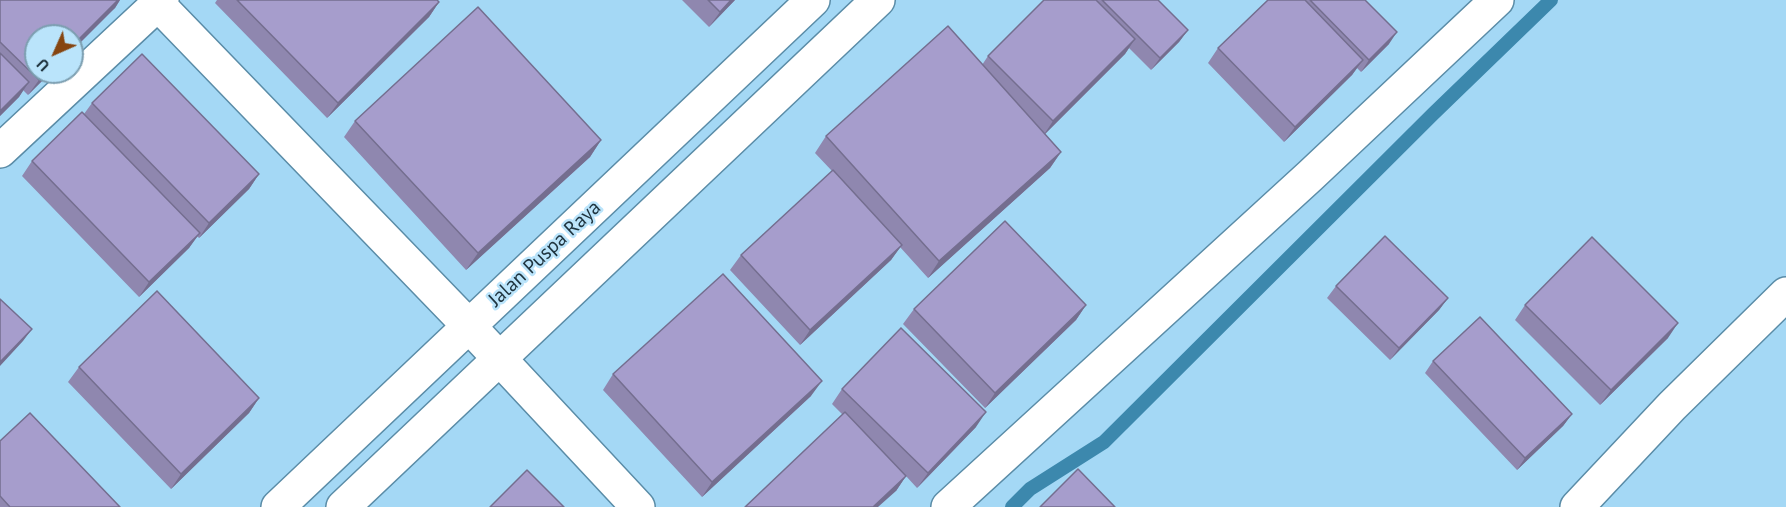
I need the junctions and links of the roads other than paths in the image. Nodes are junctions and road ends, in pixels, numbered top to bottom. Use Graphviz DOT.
graph roads {
  1 [pos="813,0"];
  2 [pos="878,0"];
  3 [pos="1497,0"];
  4 [pos="158,1"];
  5 [pos="0,151"];
  6 [pos="1786,294"];
  7 [pos="469,326"];
  8 [pos="498,360"];
  9 [pos="278,507"];
  10 [pos="343,507"];
  11 [pos="638,507"];
  12 [pos="948,507"];
  13 [pos="1577,507"];
  1 -- 7 [label="street, Jalan Puspa Raya"];
  2 -- 8 [label="street"];
  3 -- 12 [label="street"];
  4 -- 5 [label="street"];
  4 -- 7 [label="street"];
  6 -- 13 [label="street"];
  7 -- 8 [label="street"];
  7 -- 9 [label="street, Jalan Puspa Raya"];
  8 -- 10 [label="street"];
  8 -- 11 [label="street"];
}
